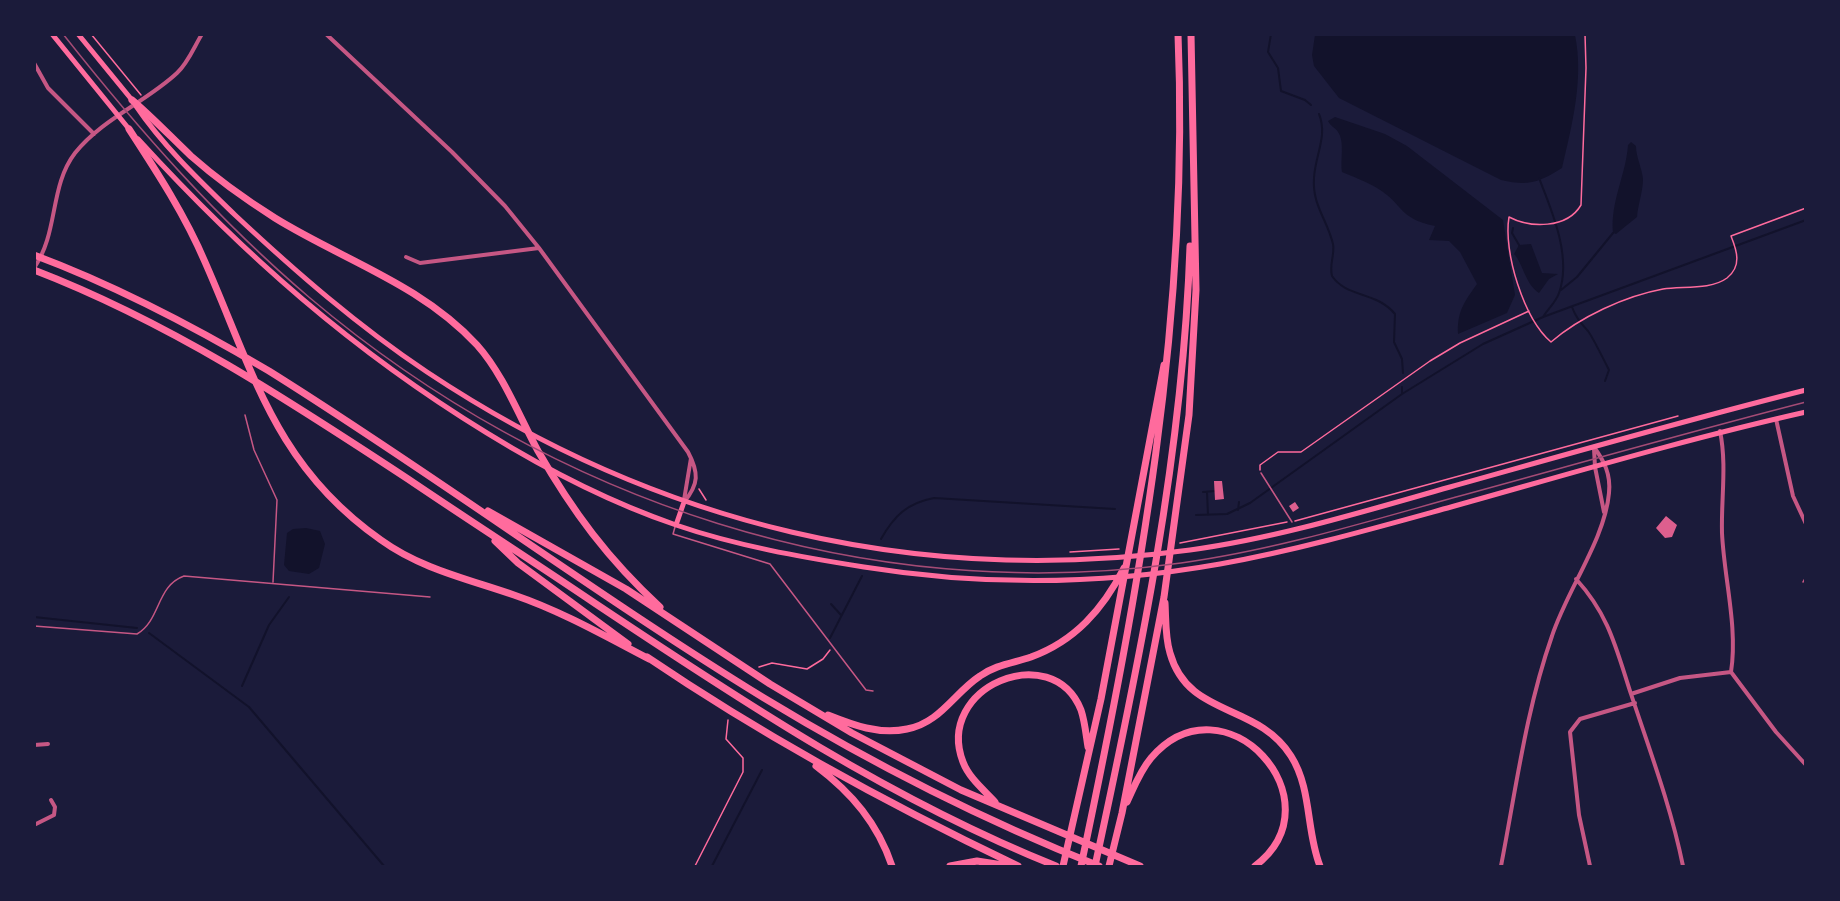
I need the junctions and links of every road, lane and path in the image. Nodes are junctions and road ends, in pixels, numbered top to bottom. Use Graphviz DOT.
graph roads {
  1 [pos="52,34"];
  2 [pos="78,34"];
  3 [pos="91,34"];
  4 [pos="202,34"];
  5 [pos="326,34"];
  6 [pos="1178,34"];
  7 [pos="1191,34"];
  8 [pos="1585,34"];
  9 [pos="34,63"];
  10 [pos="132,100"];
  11 [pos="146,101"];
  12 [pos="146,115"];
  13 [pos="129,129"];
  14 [pos="94,134"];
  15 [pos="1192,189"];
  16 [pos="1806,208"];
  17 [pos="539,248"];
  18 [pos="34,255"];
  19 [pos="406,257"];
  20 [pos="34,269"];
  21 [pos="1530,310"];
  22 [pos="1172,319"];
  23 [pos="1806,390"];
  24 [pos="1806,412"];
  25 [pos="245,415"];
  26 [pos="1776,419"];
  27 [pos="1720,431"];
  28 [pos="1570,445"];
  29 [pos="1594,446"];
  30 [pos="691,457"];
  31 [pos="1606,463"];
  32 [pos="1594,467"];
  33 [pos="1261,473"];
  34 [pos="700,482"];
  35 [pos="446,488"];
  36 [pos="684,502"];
  37 [pos="710,503"];
  38 [pos="1604,516"];
  39 [pos="1292,522"];
  40 [pos="1806,524"];
  41 [pos="676,525"];
  42 [pos="482,529"];
  43 [pos="1176,545"];
  44 [pos="1123,550"];
  45 [pos="1067,552"];
  46 [pos="1127,560"];
  47 [pos="1806,577"];
  48 [pos="1576,579"];
  49 [pos="1803,582"];
  50 [pos="273,583"];
  51 [pos="1165,594"];
  52 [pos="430,597"];
  53 [pos="675,621"];
  54 [pos="34,626"];
  55 [pos="832,646"];
  56 [pos="649,658"];
  57 [pos="759,667"];
  58 [pos="1731,672"];
  59 [pos="873,691"];
  60 [pos="1631,694"];
  61 [pos="1635,703"];
  62 [pos="805,705"];
  63 [pos="728,720"];
  64 [pos="48,744"];
  65 [pos="34,746"];
  66 [pos="792,748"];
  67 [pos="1089,753"];
  68 [pos="1806,765"];
  69 [pos="51,800"];
  70 [pos="999,806"];
  71 [pos="1122,813"];
  72 [pos="34,825"];
  73 [pos="695,867"];
  74 [pos="892,867"];
  75 [pos="950,867"];
  76 [pos="1009,867"];
  77 [pos="1018,867"];
  78 [pos="1056,867"];
  79 [pos="1063,867"];
  80 [pos="1081,867"];
  81 [pos="1097,867"];
  82 [pos="1109,867"];
  83 [pos="1140,867"];
  84 [pos="1255,867"];
  85 [pos="1320,867"];
  86 [pos="1501,867"];
  87 [pos="1590,867"];
  88 [pos="1683,867"];
  1 -- 13 [label="main road"];
  2 -- 10 [label="main road"];
  3 -- 11 [label="path"];
  4 -- 14 [label="street"];
  5 -- 17 [label="street"];
  6 -- 22 [label="highway"];
  7 -- 15 [label="highway"];
  8 -- 21 [label="path"];
  9 -- 14 [label="street"];
  10 -- 12 [label="highway"];
  12 -- 36 [label="main road"];
  12 -- 53 [label="highway"];
  13 -- 41 [label="main road"];
  13 -- 56 [label="highway"];
  14 -- 20 [label="street"];
  15 -- 51 [label="highway"];
  15 -- 81 [label="highway"];
  16 -- 21 [label="path"];
  17 -- 19 [label="street"];
  17 -- 30 [label="street"];
  18 -- 35 [label="highway"];
  20 -- 42 [label="highway"];
  21 -- 33 [label="path"];
  22 -- 46 [label="highway"];
  22 -- 80 [label="highway"];
  23 -- 29 [label="main road"];
  24 -- 26 [label="main road"];
  25 -- 50 [label="lane"];
  26 -- 27 [label="main road"];
  26 -- 40 [label="street"];
  27 -- 31 [label="main road"];
  27 -- 58 [label="street"];
  28 -- 39 [label="path"];
  29 -- 31 [label="street"];
  29 -- 32 [label="street"];
  29 -- 36 [label="main road"];
  30 -- 36 [label="street"];
  30 -- 36 [label="street"];
  31 -- 32 [label="main road"];
  31 -- 38 [label="street"];
  32 -- 38 [label="street"];
  32 -- 41 [label="main road"];
  33 -- 39 [label="lane"];
  34 -- 37 [label="path"];
  35 -- 53 [label="highway"];
  35 -- 81 [label="highway"];
  36 -- 41 [label="main road"];
  38 -- 48 [label="street"];
  39 -- 43 [label="path"];
  41 -- 55 [label="lane"];
  42 -- 56 [label="highway"];
  42 -- 78 [label="highway"];
  44 -- 45 [label="path"];
  46 -- 62 [label="highway"];
  46 -- 67 [label="highway"];
  47 -- 49 [label="lane"];
  48 -- 60 [label="street"];
  48 -- 86 [label="street"];
  50 -- 52 [label="lane"];
  50 -- 54 [label="lane"];
  51 -- 71 [label="highway"];
  51 -- 85 [label="highway"];
  53 -- 62 [label="highway"];
  55 -- 57 [label="path"];
  55 -- 59 [label="lane"];
  56 -- 66 [label="highway"];
  58 -- 60 [label="street"];
  58 -- 68 [label="street"];
  60 -- 61 [label="street"];
  61 -- 87 [label="street"];
  61 -- 88 [label="street"];
  62 -- 70 [label="highway"];
  63 -- 73 [label="path"];
  64 -- 65 [label="street"];
  66 -- 74 [label="highway"];
  66 -- 77 [label="highway"];
  67 -- 70 [label="highway"];
  67 -- 79 [label="highway"];
  69 -- 72 [label="street"];
  70 -- 83 [label="highway"];
  71 -- 82 [label="highway"];
  71 -- 84 [label="highway"];
  75 -- 76 [label="highway"];
}
